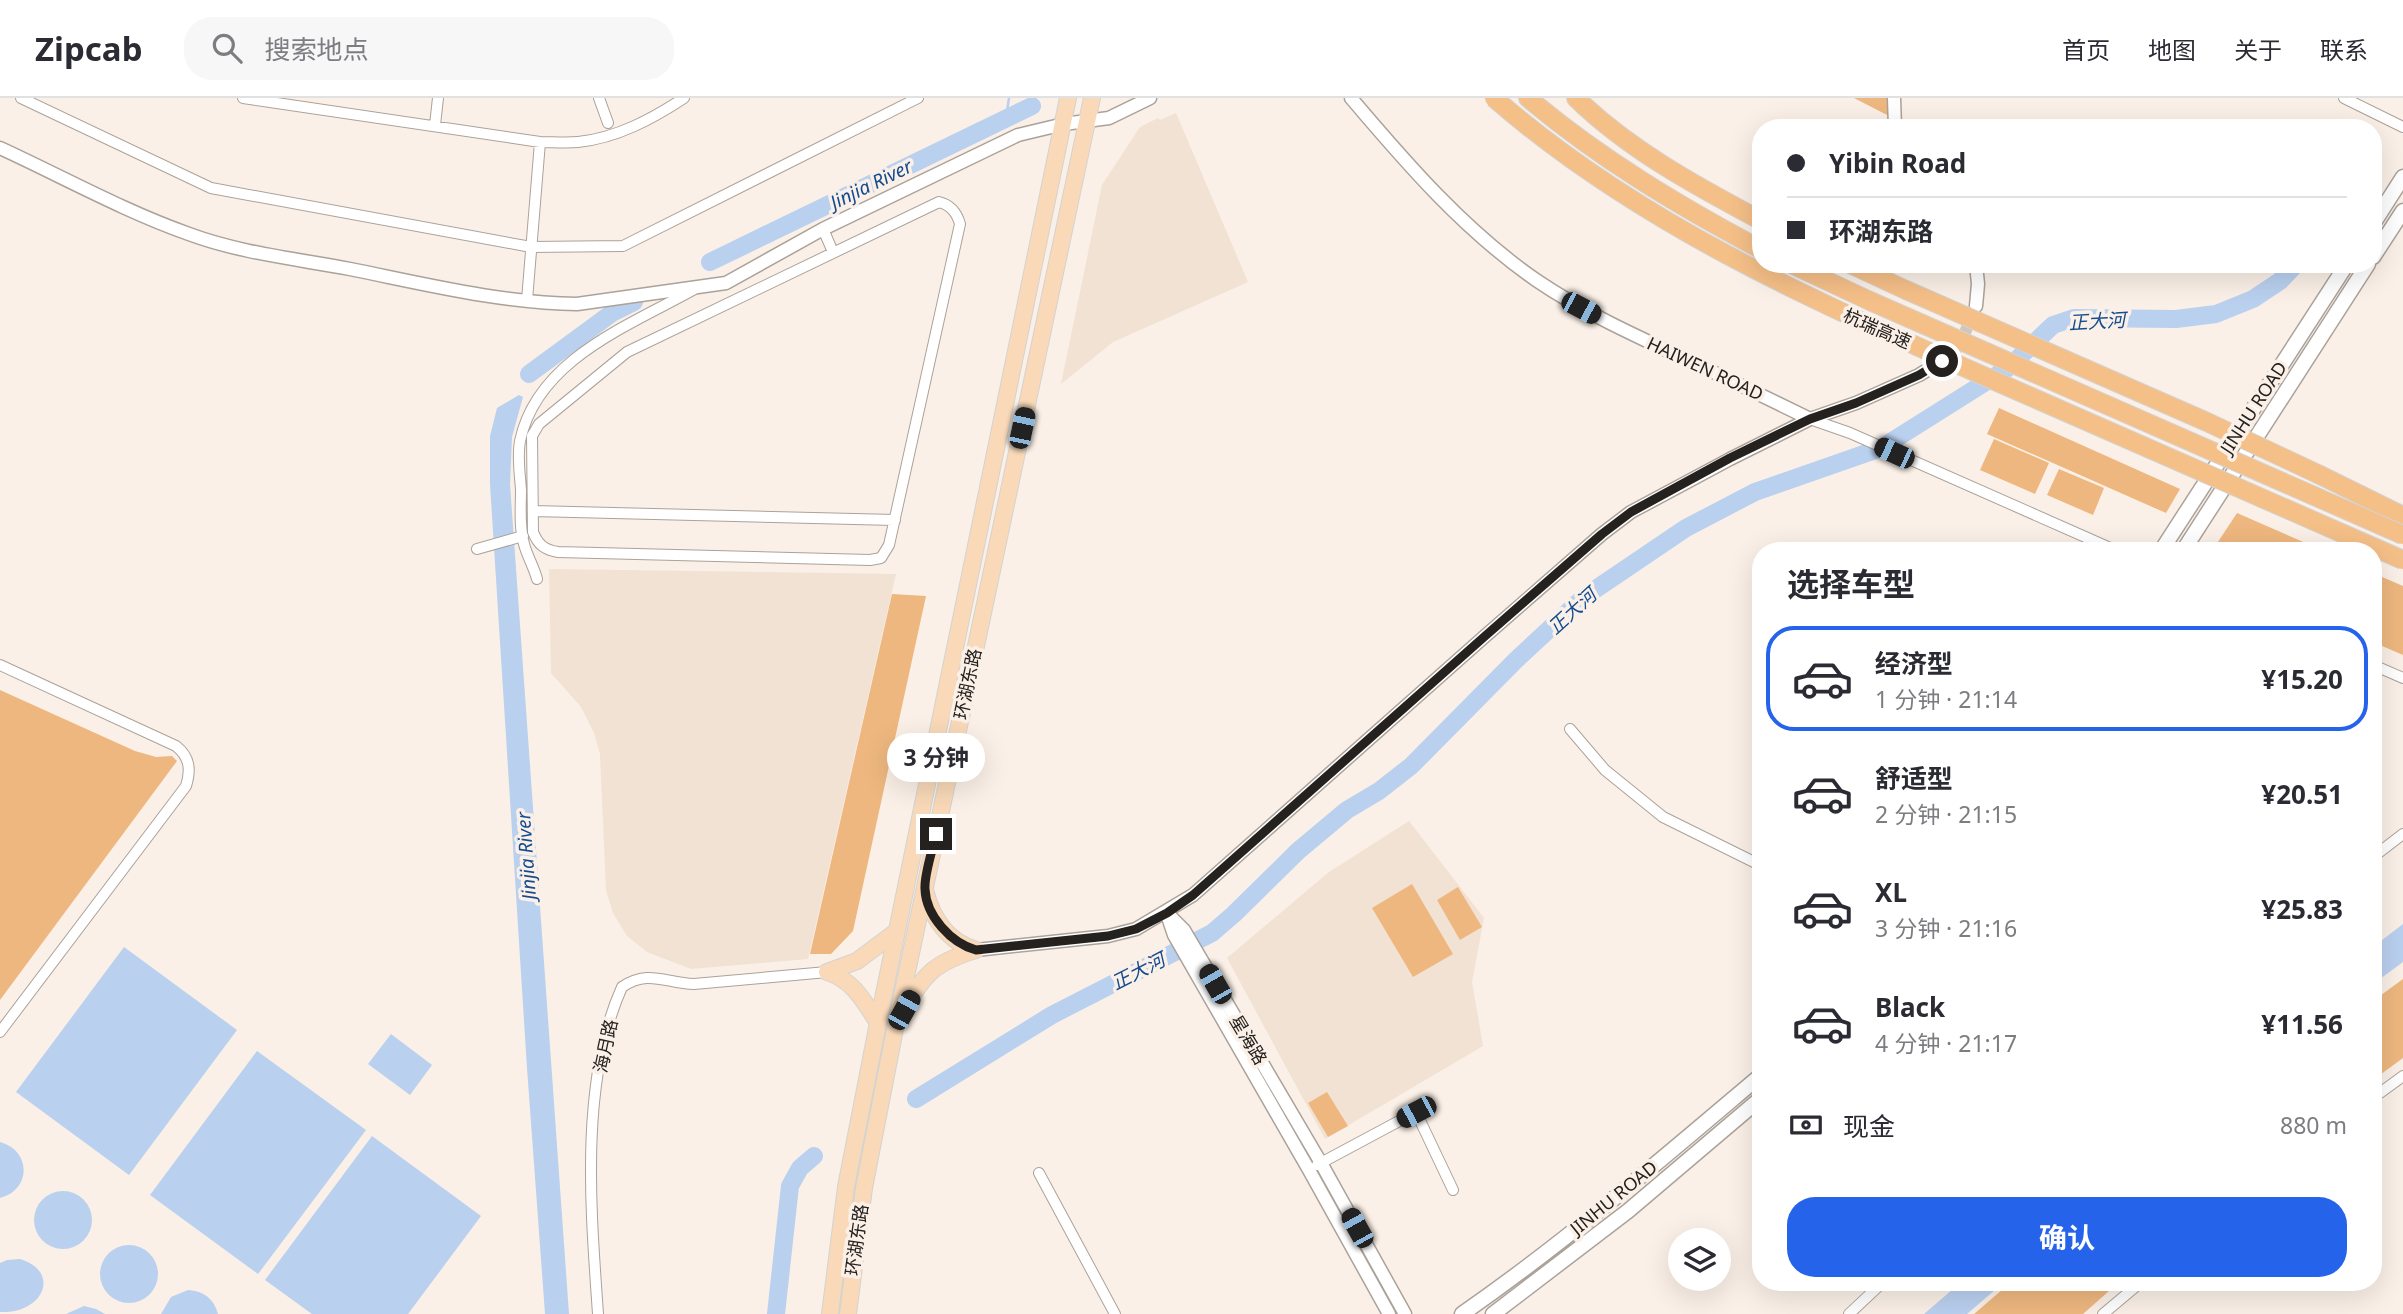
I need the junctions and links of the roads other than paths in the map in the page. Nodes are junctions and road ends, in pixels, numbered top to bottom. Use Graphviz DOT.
graph roads {
  1 [pos="21,98"];
  2 [pos="243,98"];
  3 [pos="438,98"];
  4 [pos="599,98"];
  5 [pos="684,98"];
  6 [pos="918,98"];
  7 [pos="1068,98"];
  8 [pos="1092,98"];
  9 [pos="1150,98"];
  10 [pos="1351,98"];
  11 [pos="1494,98"];
  12 [pos="1528,98"];
  13 [pos="1576,98"];
  14 [pos="1894,98"];
  15 [pos="2344,98"];
  16 [pos="1895,119"];
  17 [pos="1087,122"];
  18 [pos="608,123"];
  19 [pos="1063,124"];
  20 [pos="435,125"];
  21 [pos="2403,127"];
  22 [pos="540,142"];
  23 [pos="0,148"];
  24 [pos="2403,177"];
  25 [pos="2382,210"];
  26 [pos="2403,211"];
  27 [pos="1752,215"];
  28 [pos="823,229"];
  29 [pos="2382,243"];
  30 [pos="1752,244"];
  31 [pos="531,247"];
  32 [pos="834,252"];
  33 [pos="1752,270"];
  34 [pos="1758,273"];
  35 [pos="1810,273"];
  36 [pos="1870,273"];
  37 [pos="1977,273"];
  38 [pos="2341,273"];
  39 [pos="2362,273"];
  40 [pos="726,283"];
  41 [pos="696,288"];
  42 [pos="527,300"];
  43 [pos="735,300"];
  44 [pos="1976,306"];
  45 [pos="1942,361"];
  46 [pos="1810,419"];
  47 [pos="533,511"];
  48 [pos="2403,516"];
  49 [pos="895,520"];
  50 [pos="2403,536"];
  51 [pos="518,537"];
  52 [pos="2096,542"];
  53 [pos="2167,542"];
  54 [pos="2189,542"];
  55 [pos="2362,542"];
  56 [pos="477,549"];
  57 [pos="2382,551"];
  58 [pos="2403,560"];
  59 [pos="537,579"];
  60 [pos="0,665"];
  61 [pos="2382,669"];
  62 [pos="2403,678"];
  63 [pos="1570,729"];
  64 [pos="2403,834"];
  65 [pos="2382,850"];
  66 [pos="1752,861"];
  67 [pos="925,888"];
  68 [pos="1167,913"];
  69 [pos="897,931"];
  70 [pos="976,950"];
  71 [pos="1193,957"];
  72 [pos="827,972"];
  73 [pos="878,1023"];
  74 [pos="896,1024"];
  75 [pos="0,1032"];
  76 [pos="2403,1076"];
  77 [pos="1752,1083"];
  78 [pos="2382,1091"];
  79 [pos="1752,1106"];
  80 [pos="1321,1163"];
  81 [pos="1309,1170"];
  82 [pos="1039,1173"];
  83 [pos="1453,1190"];
  84 [pos="1873,1291"];
  85 [pos="2131,1291"];
  86 [pos="598,1314"];
  87 [pos="830,1314"];
  88 [pos="848,1314"];
  89 [pos="1115,1314"];
  90 [pos="1389,1314"];
  91 [pos="1405,1314"];
  92 [pos="1462,1314"];
  93 [pos="1493,1314"];
  94 [pos="1849,1314"];
  95 [pos="2104,1314"];
  1 -- 31 [label="street"];
  2 -- 20 [label="street"];
  3 -- 20 [label="street"];
  4 -- 18 [label="street"];
  5 -- 22 [label="street"];
  6 -- 31 [label="street"];
  7 -- 19 [label="main road, 环湖东路"];
  8 -- 17 [label="main road, 环湖东路"];
  9 -- 17 [label="street"];
  10 -- 46 [label="street, HAIWEN ROAD"];
  11 -- 33 [label="highway, 杭瑞高速, bridge"];
  12 -- 30 [label="highway"];
  13 -- 27 [label="highway"];
  14 -- 16 [label="street"];
  15 -- 21 [label="street"];
  17 -- 19 [label="street"];
  17 -- 67 [label="main road, 环湖东路"];
  19 -- 28 [label="street"];
  19 -- 69 [label="main road, 环湖东路"];
  20 -- 22 [label="street"];
  22 -- 31 [label="street"];
  23 -- 42 [label="street"];
  24 -- 25 [label="main road"];
  26 -- 29 [label="main road"];
  28 -- 32 [label="street"];
  28 -- 40 [label="street"];
  31 -- 42 [label="street"];
  32 -- 43 [label="street"];
  32 -- 49 [label="street"];
  34 -- 55 [label="highway, 杭瑞高速, bridge"];
  35 -- 50 [label="highway, 杭瑞高速, bridge"];
  36 -- 48 [label="highway, bridge"];
  37 -- 44 [label="street"];
  38 -- 53 [label="main road, JINHU ROAD"];
  39 -- 54 [label="main road, JINHU ROAD"];
  40 -- 41 [label="street"];
  40 -- 43 [label="street"];
  41 -- 42 [label="street"];
  41 -- 51 [label="street"];
  43 -- 47 [label="street"];
  45 -- 46 [label="street"];
  46 -- 52 [label="street, HAIWEN ROAD"];
  46 -- 68 [label="street"];
  47 -- 49 [label="street"];
  47 -- 49 [label="street"];
  51 -- 56 [label="street"];
  51 -- 59 [label="street"];
  57 -- 58 [label="highway, 杭瑞高速, bridge"];
  60 -- 75 [label="street"];
  61 -- 62 [label="street"];
  63 -- 66 [label="street"];
  64 -- 65 [label="street"];
  67 -- 70 [label="main road"];
  67 -- 74 [label="main road, 环湖东路"];
  68 -- 70 [label="street"];
  68 -- 71 [label="street, 星海路"];
  69 -- 72 [label="main road"];
  69 -- 73 [label="main road, 环湖东路"];
  70 -- 74 [label="main road"];
  71 -- 80 [label="street, 星海路"];
  71 -- 81 [label="street, 星海路"];
  72 -- 73 [label="main road"];
  72 -- 86 [label="street, 海月路"];
  73 -- 87 [label="main road, 环湖东路"];
  74 -- 88 [label="main road, 环湖东路"];
  76 -- 78 [label="street"];
  77 -- 92 [label="main road, JINHU ROAD"];
  79 -- 93 [label="main road, JINHU ROAD"];
  80 -- 81 [label="street"];
  80 -- 83 [label="street"];
  80 -- 91 [label="street, 星海路"];
  81 -- 90 [label="street, 星海路"];
  82 -- 89 [label="street"];
  84 -- 94 [label="street"];
  85 -- 95 [label="street"];
}
